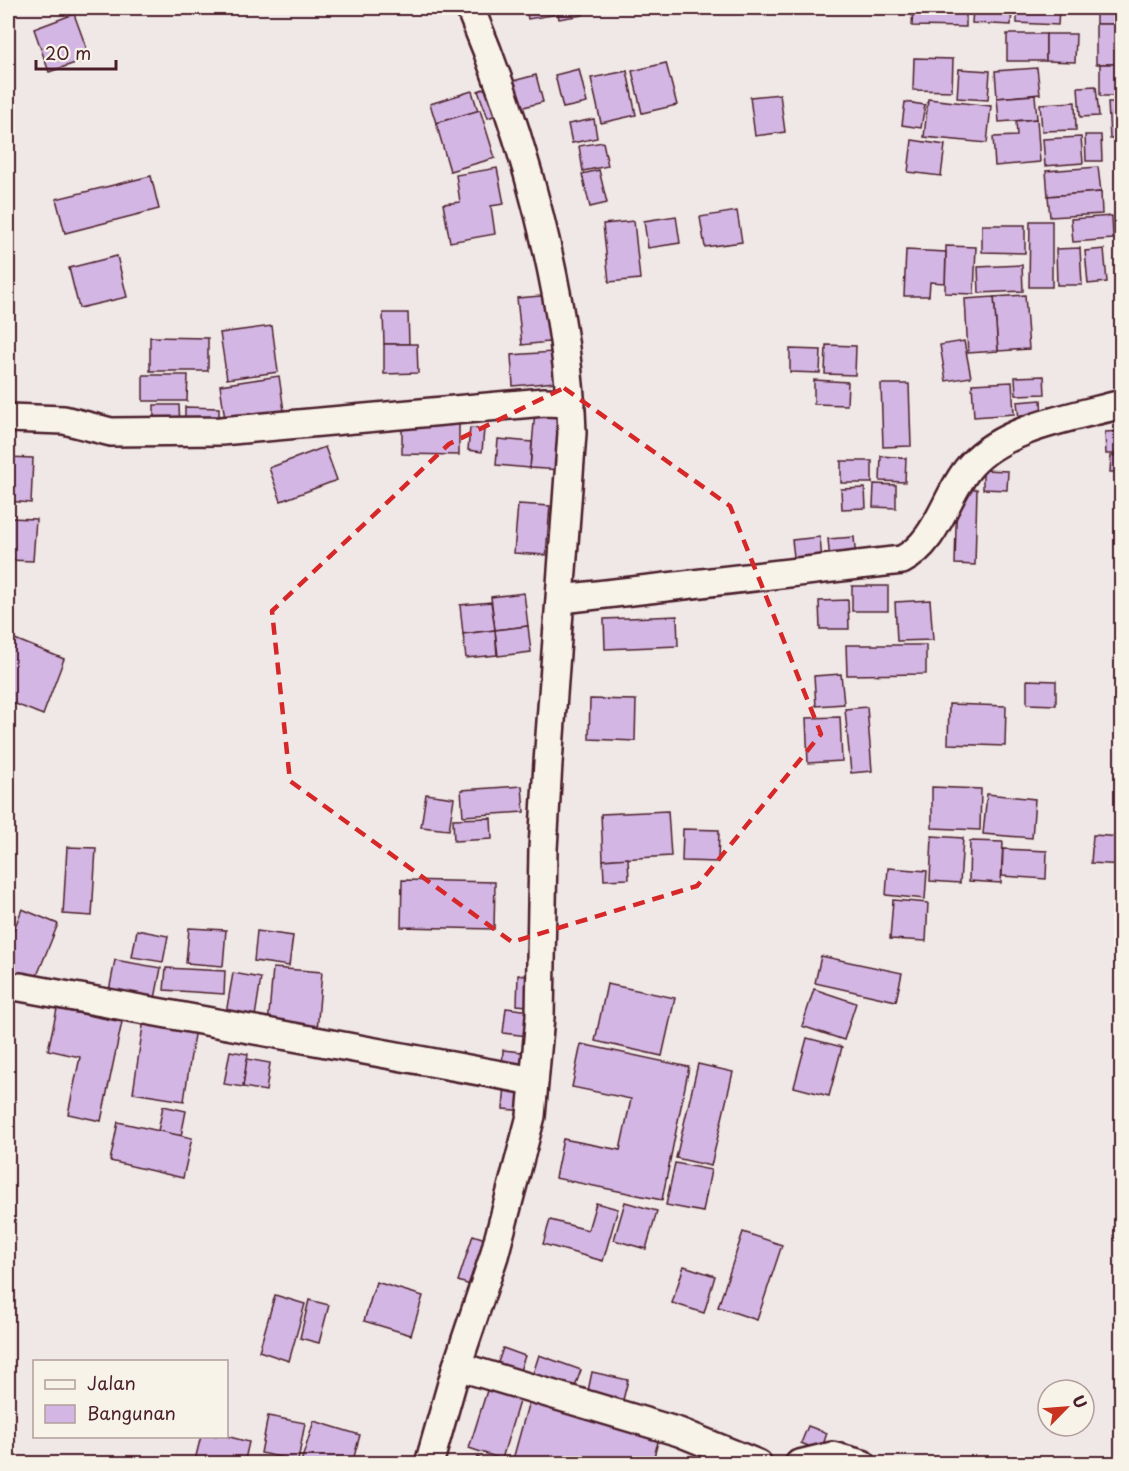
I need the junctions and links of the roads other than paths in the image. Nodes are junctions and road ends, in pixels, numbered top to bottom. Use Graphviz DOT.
graph roads {
  1 [pos="470,8"];
  2 [pos="571,403"];
  3 [pos="1122,404"];
  4 [pos="8,418"];
  5 [pos="562,599"];
  6 [pos="20,987"];
  7 [pos="534,1082"];
  8 [pos="456,1366"];
  9 [pos="429,1464"];
  10 [pos="758,1464"];
  11 [pos="799,1464"];
  12 [pos="862,1464"];
  1 -- 2 [label="street"];
  2 -- 4 [label="street"];
  2 -- 5 [label="street"];
  3 -- 5 [label="street"];
  5 -- 7 [label="street"];
  6 -- 7 [label="street"];
  7 -- 8 [label="street"];
  8 -- 9 [label="street"];
  8 -- 10 [label="street"];
  11 -- 12 [label="street"];
}
